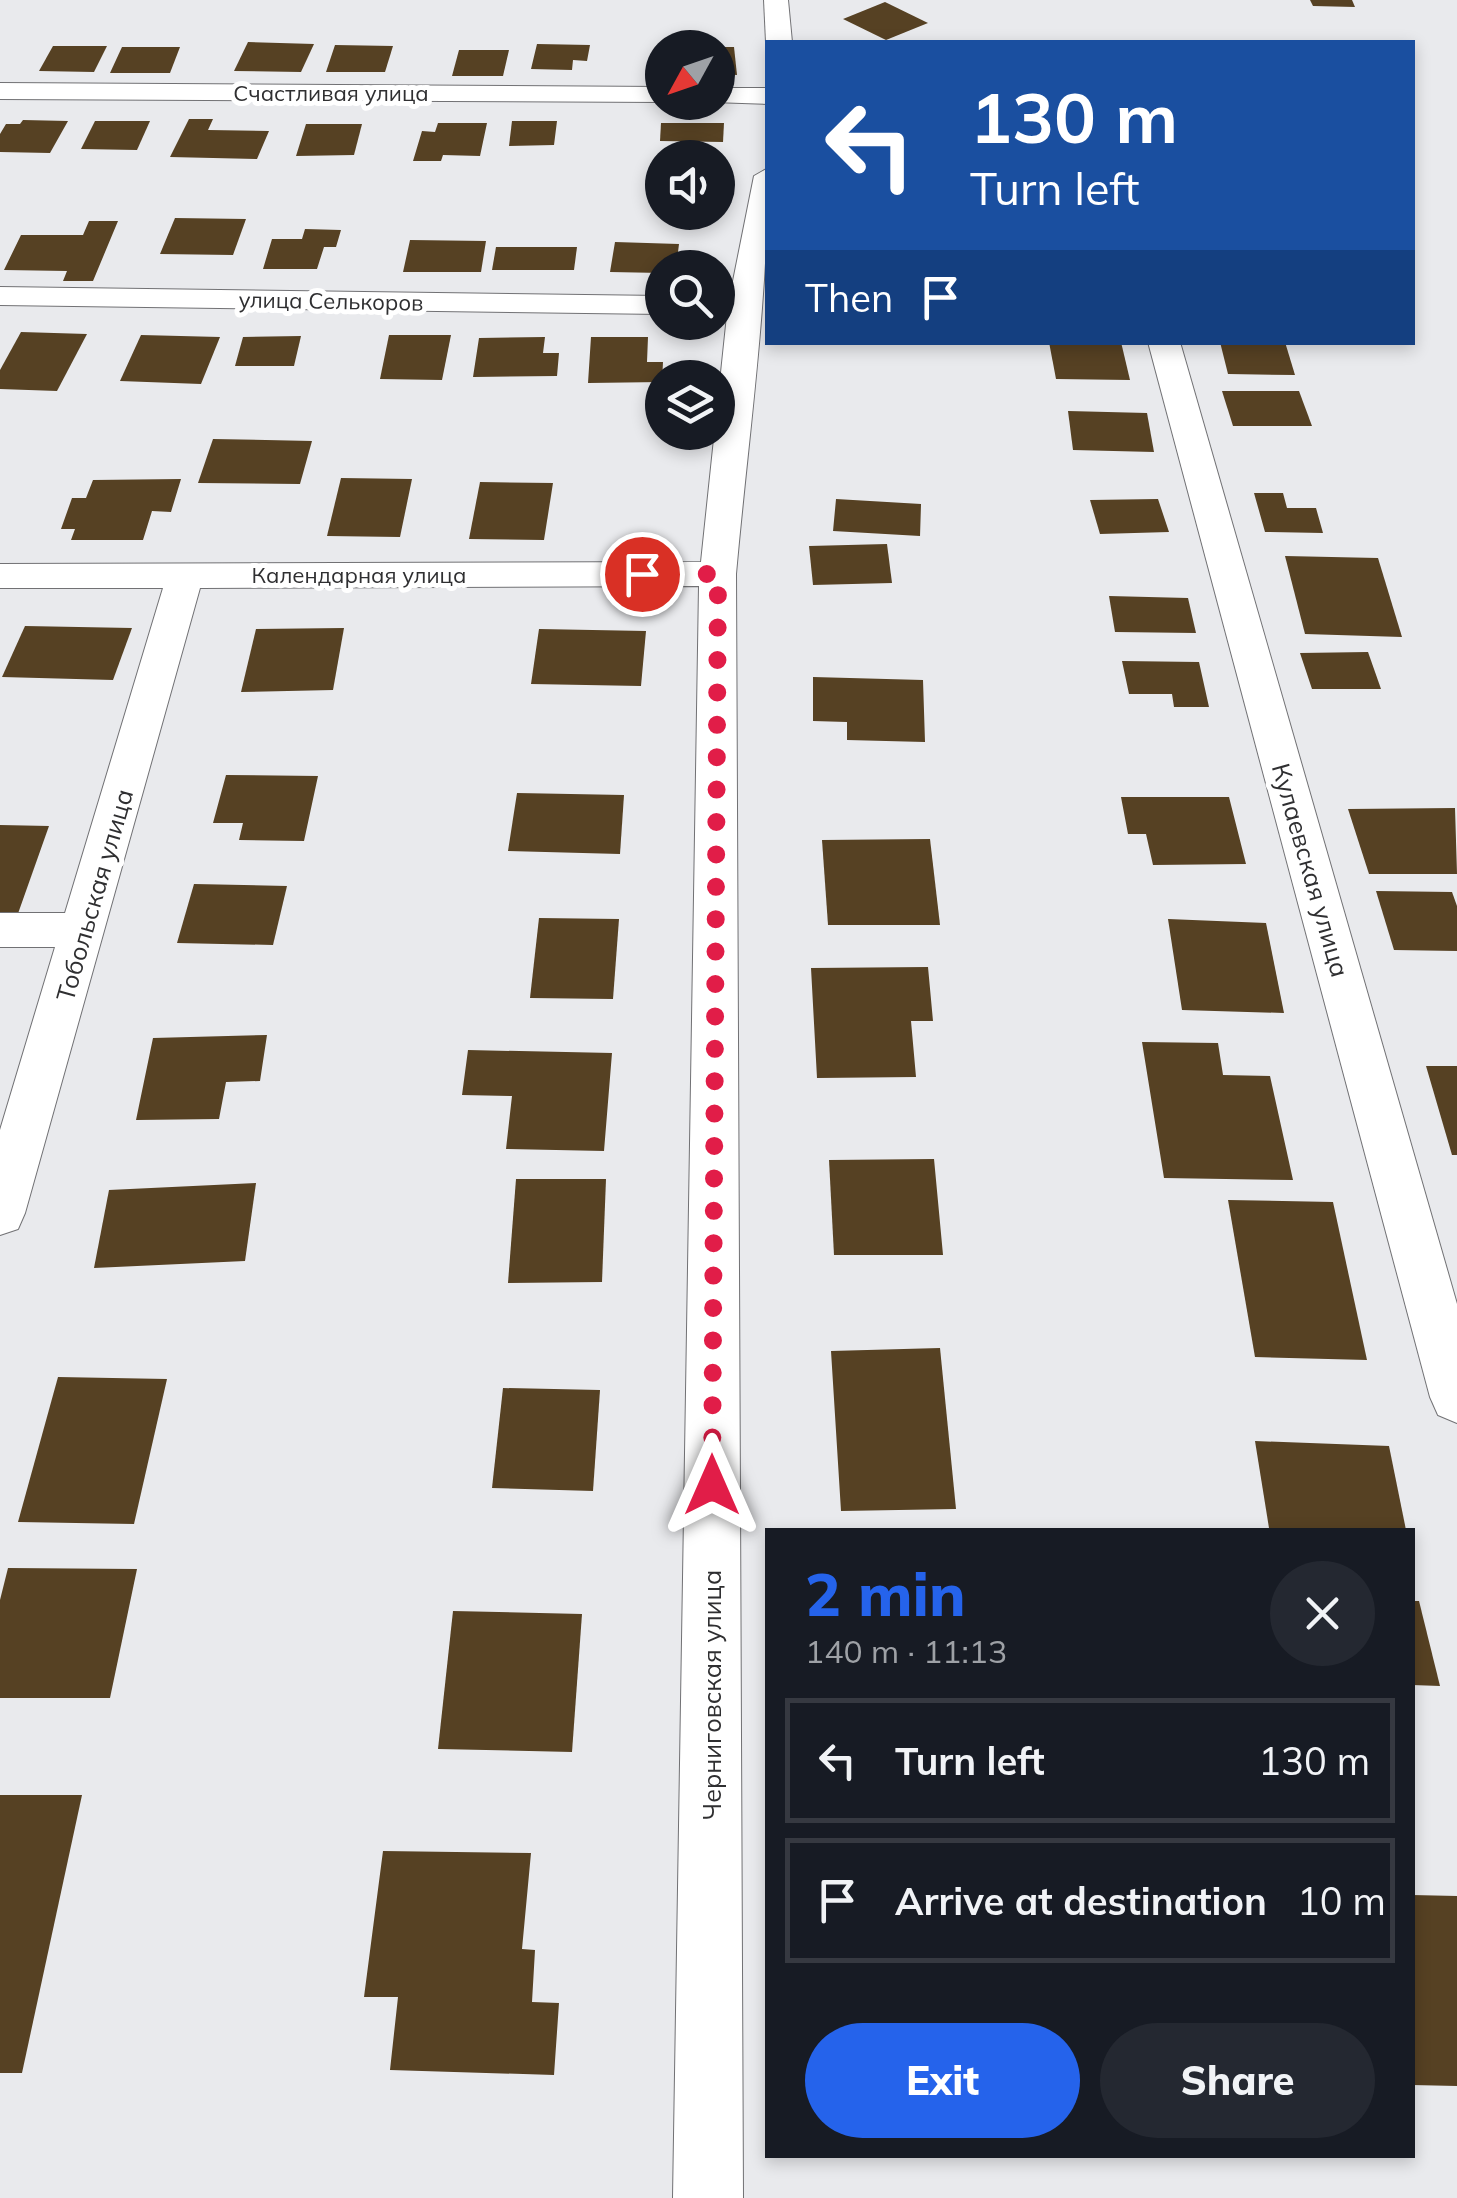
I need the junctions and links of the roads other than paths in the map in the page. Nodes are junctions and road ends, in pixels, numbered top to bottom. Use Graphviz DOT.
graph roads {
  1 [pos="776,0"];
  2 [pos="779,40"];
  3 [pos="0,91"];
  4 [pos="645,96"];
  5 [pos="735,96"];
  6 [pos="765,96"];
  7 [pos="765,187"];
  8 [pos="735,292"];
  9 [pos="0,296"];
  10 [pos="645,305"];
  11 [pos="729,340"];
  12 [pos="1165,345"];
  13 [pos="718,574"];
  14 [pos="0,576"];
  15 [pos="185,576"];
  16 [pos="0,930"];
  17 [pos="84,930"];
  18 [pos="0,1213"];
  19 [pos="1457,1396"];
  20 [pos="708,2198"];
  1 -- 2 [label="street"];
  3 -- 4 [label="street, Счастливая улица"];
  5 -- 6 [label="street"];
  7 -- 8 [label="street, Черниговская улица"];
  9 -- 10 [label="street, улица Селькоров"];
  11 -- 13 [label="street, Черниговская улица"];
  12 -- 19 [label="street, Кулаевская улица"];
  13 -- 15 [label="street, Календарная улица"];
  13 -- 20 [label="street, Черниговская улица"];
  14 -- 15 [label="street, Календарная улица"];
  15 -- 17 [label="street, Тобольская улица"];
  16 -- 17 [label="street"];
  17 -- 18 [label="street, Тобольская улица"];
}
